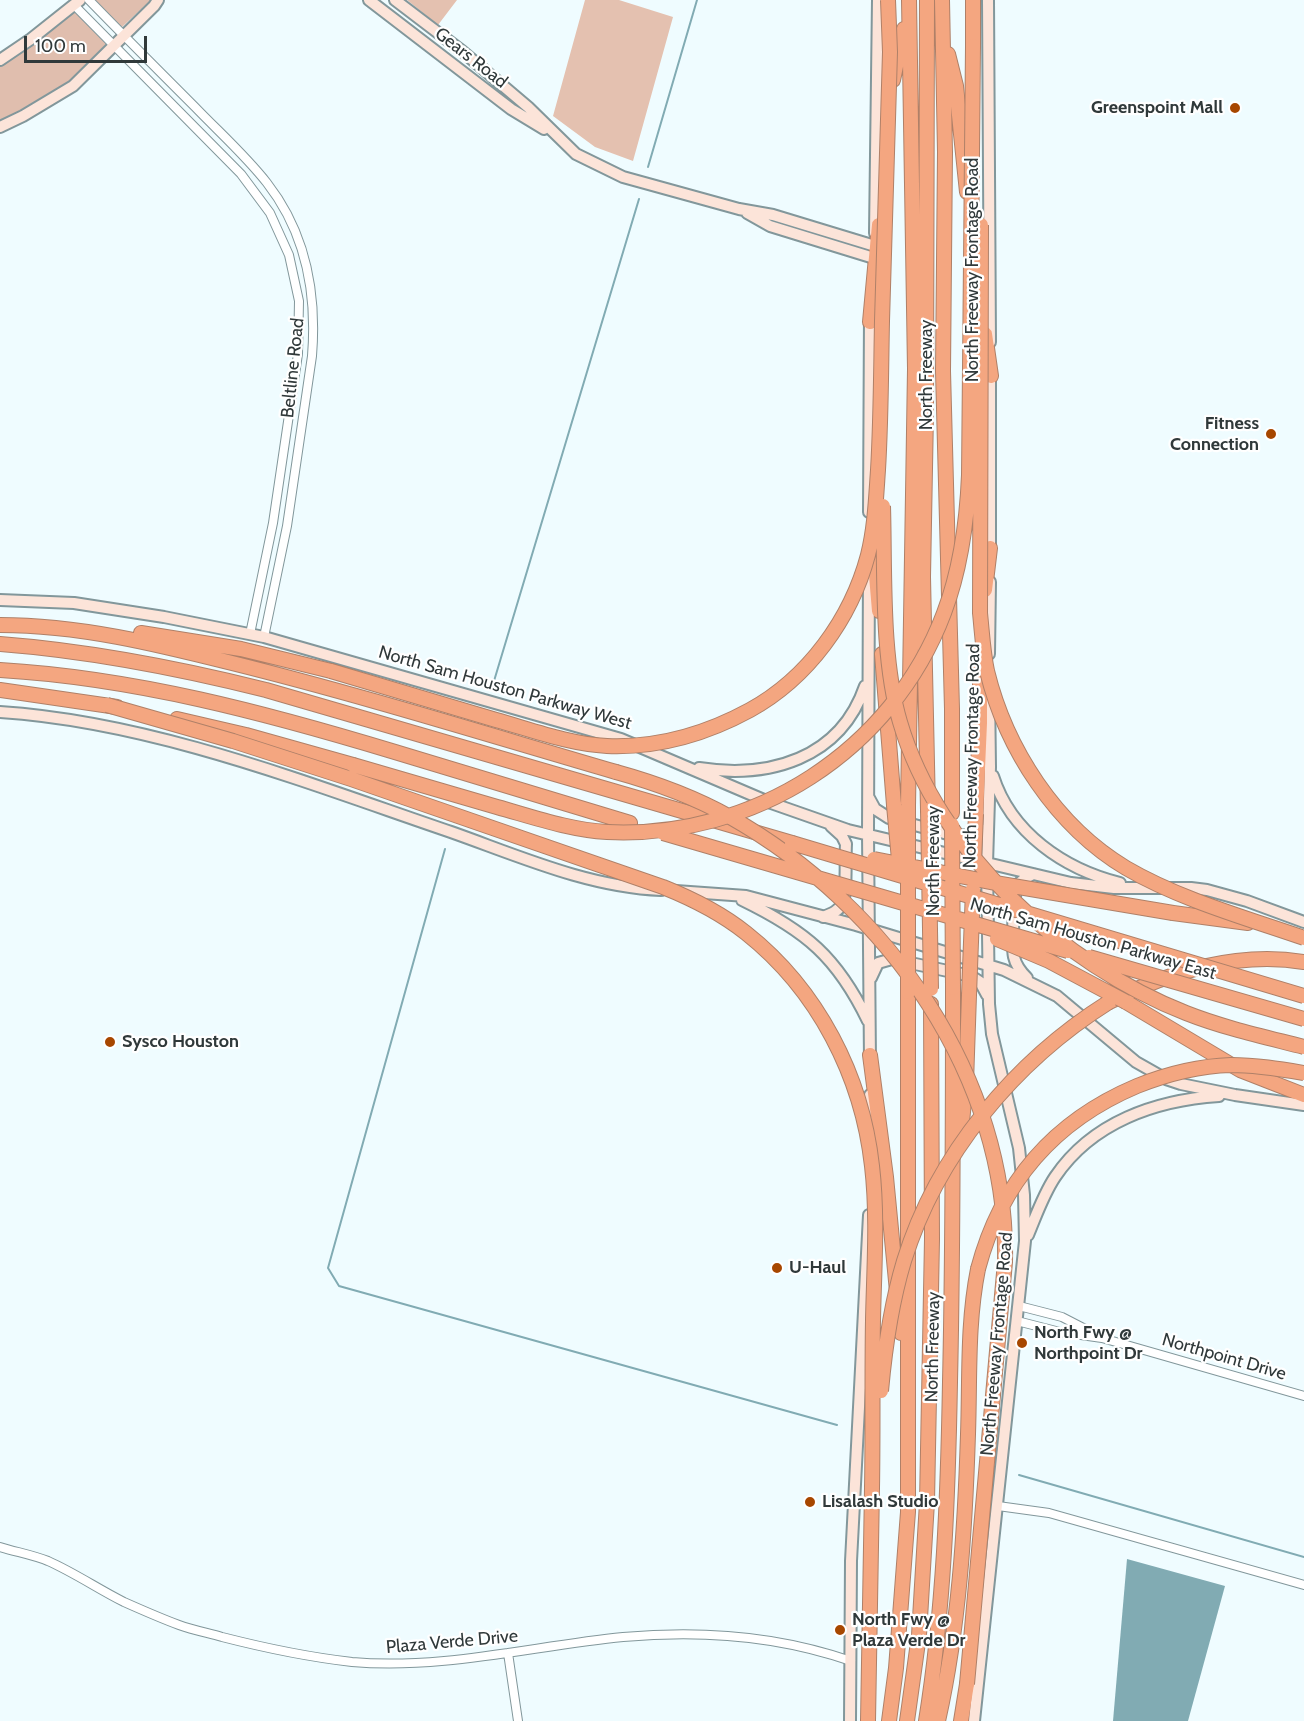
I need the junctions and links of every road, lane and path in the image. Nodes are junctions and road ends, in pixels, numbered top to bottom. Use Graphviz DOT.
graph roads {
  1 [pos="89,0"];
  2 [pos="158,0"];
  3 [pos="369,0"];
  4 [pos="395,0"];
  5 [pos="878,0"];
  6 [pos="888,0"];
  7 [pos="927,0"];
  8 [pos="942,0"];
  9 [pos="973,0"];
  10 [pos="988,0"];
  11 [pos="77,2"];
  12 [pos="909,4"];
  13 [pos="941,28"];
  14 [pos="124,36"];
  15 [pos="114,46"];
  16 [pos="973,46"];
  17 [pos="462,51"];
  18 [pos="0,60"];
  19 [pos="453,63"];
  20 [pos="0,127"];
  21 [pos="557,137"];
  22 [pos="739,208"];
  23 [pos="875,246"];
  24 [pos="874,258"];
  25 [pos="870,322"];
  26 [pos="990,376"];
  27 [pos="880,422"];
  28 [pos="869,500"];
  29 [pos="990,548"];
  30 [pos="0,600"];
  31 [pos="0,626"];
  32 [pos="70,629"];
  33 [pos="250,634"];
  34 [pos="264,638"];
  35 [pos="0,644"];
  36 [pos="0,670"];
  37 [pos="868,671"];
  38 [pos="0,690"];
  39 [pos="107,705"];
  40 [pos="0,712"];
  41 [pos="684,766"];
  42 [pos="990,767"];
  43 [pos="868,794"];
  44 [pos="901,805"];
  45 [pos="983,813"];
  46 [pos="828,824"];
  47 [pos="868,834"];
  48 [pos="792,843"];
  49 [pos="987,864"];
  50 [pos="1033,874"];
  51 [pos="1140,888"];
  52 [pos="728,893"];
  53 [pos="914,906"];
  54 [pos="823,917"];
  55 [pos="1304,922"];
  56 [pos="868,929"];
  57 [pos="1304,931"];
  58 [pos="1304,938"];
  59 [pos="1304,962"];
  60 [pos="987,964"];
  61 [pos="1032,982"];
  62 [pos="869,984"];
  63 [pos="1304,996"];
  64 [pos="989,1004"];
  65 [pos="1304,1019"];
  66 [pos="870,1024"];
  67 [pos="1304,1047"];
  68 [pos="870,1055"];
  69 [pos="1304,1073"];
  70 [pos="1235,1095"];
  71 [pos="1304,1095"];
  72 [pos="1304,1105"];
  73 [pos="952,1229"];
  74 [pos="1025,1241"];
  75 [pos="1019,1306"];
  76 [pos="1017,1321"];
  77 [pos="1102,1338"];
  78 [pos="1304,1396"];
  79 [pos="909,1416"];
  80 [pos="872,1488"];
  81 [pos="998,1506"];
  82 [pos="0,1547"];
  83 [pos="1304,1585"];
  84 [pos="508,1653"];
  85 [pos="852,1661"];
  86 [pos="518,1721"];
  87 [pos="850,1721"];
  88 [pos="868,1721"];
  89 [pos="889,1721"];
  90 [pos="907,1721"];
  91 [pos="926,1721"];
  92 [pos="938,1721"];
  93 [pos="961,1721"];
  94 [pos="974,1721"];
  1 -- 14 [label="street, Beltline Road"];
  2 -- 14 [label="main road"];
  3 -- 19 [label="main road, Gears Road"];
  4 -- 17 [label="main road, Gears Road"];
  5 -- 23 [label="main road"];
  6 -- 27 [label="highway, bridge"];
  7 -- 90 [label="highway, North Freeway, bridge"];
  8 -- 13 [label="highway, North Freeway"];
  9 -- 16 [label="highway"];
  10 -- 26 [label="main road, North Freeway Frontage Road"];
  11 -- 15 [label="street, Beltline Road"];
  11 -- 18 [label="main road"];
  12 -- 25 [label="highway"];
  12 -- 44 [label="highway, North Freeway"];
  13 -- 26 [label="highway"];
  13 -- 73 [label="highway, North Freeway, bridge"];
  14 -- 15 [label="main road"];
  14 -- 34 [label="street, Beltline Road"];
  15 -- 20 [label="main road"];
  15 -- 33 [label="street, Beltline Road"];
  16 -- 39 [label="highway, bridge"];
  16 -- 58 [label="highway, bridge"];
  17 -- 19 [label="main road"];
  17 -- 21 [label="main road, Gears Road"];
  19 -- 21 [label="main road, Gears Road"];
  21 -- 22 [label="main road, Gears Road"];
  22 -- 23 [label="main road, Gears Road"];
  22 -- 24 [label="main road, Gears Road"];
  23 -- 24 [label="main road"];
  24 -- 25 [label="main road"];
  25 -- 28 [label="main road"];
  26 -- 29 [label="main road, North Freeway Frontage Road"];
  27 -- 32 [label="highway, bridge"];
  27 -- 67 [label="highway, bridge"];
  28 -- 37 [label="main road"];
  28 -- 44 [label="highway"];
  29 -- 42 [label="main road, North Freeway Frontage Road"];
  29 -- 45 [label="highway"];
  30 -- 33 [label="main road, North Sam Houston Parkway West"];
  31 -- 32 [label="highway"];
  32 -- 93 [label="highway, bridge"];
  33 -- 34 [label="main road, North Sam Houston Parkway West"];
  34 -- 41 [label="main road, North Sam Houston Parkway West"];
  35 -- 48 [label="highway, North Sam Houston Parkway East, bridge"];
  36 -- 53 [label="highway, North Sam Houston Parkway East, bridge"];
  37 -- 41 [label="main road"];
  37 -- 43 [label="main road"];
  38 -- 39 [label="highway"];
  39 -- 80 [label="highway, bridge"];
  40 -- 52 [label="main road"];
  41 -- 46 [label="main road, North Sam Houston Parkway West"];
  42 -- 45 [label="main road, North Freeway Frontage Road"];
  42 -- 51 [label="main road"];
  43 -- 45 [label="main road"];
  43 -- 47 [label="main road"];
  44 -- 79 [label="highway, North Freeway, bridge"];
  45 -- 49 [label="main road, North Freeway Frontage Road"];
  45 -- 73 [label="highway, bridge"];
  46 -- 47 [label="main road, North Sam Houston Parkway West"];
  46 -- 54 [label="main road"];
  47 -- 49 [label="main road, North Sam Houston Parkway West"];
  47 -- 56 [label="main road"];
  48 -- 57 [label="highway, bridge"];
  48 -- 63 [label="highway, North Sam Houston Parkway East, bridge"];
  49 -- 50 [label="main road"];
  49 -- 60 [label="main road, North Freeway Frontage Road"];
  50 -- 51 [label="main road"];
  50 -- 61 [label="main road"];
  51 -- 55 [label="main road"];
  52 -- 54 [label="main road"];
  52 -- 66 [label="main road"];
  53 -- 65 [label="highway, North Sam Houston Parkway East, bridge"];
  53 -- 71 [label="highway, bridge"];
  54 -- 56 [label="main road"];
  56 -- 60 [label="main road"];
  56 -- 62 [label="main road"];
  59 -- 80 [label="highway, bridge"];
  60 -- 61 [label="main road"];
  60 -- 64 [label="main road, North Freeway Frontage Road"];
  61 -- 70 [label="main road"];
  62 -- 64 [label="main road"];
  62 -- 66 [label="main road"];
  64 -- 74 [label="main road, North Freeway Frontage Road"];
  66 -- 68 [label="main road"];
  68 -- 79 [label="highway"];
  68 -- 85 [label="main road"];
  69 -- 92 [label="highway, bridge"];
  70 -- 72 [label="main road"];
  70 -- 74 [label="main road"];
  73 -- 91 [label="highway, North Freeway"];
  74 -- 75 [label="main road, North Freeway Frontage Road"];
  75 -- 76 [label="main road, North Freeway Frontage Road"];
  75 -- 77 [label="street, Northpoint Drive"];
  76 -- 77 [label="street, Northpoint Drive"];
  76 -- 81 [label="main road, North Freeway Frontage Road"];
  77 -- 78 [label="street, Northpoint Drive"];
  79 -- 89 [label="highway, North Freeway"];
  80 -- 88 [label="highway"];
  81 -- 83 [label="street"];
  81 -- 94 [label="main road, North Freeway Frontage Road"];
  82 -- 84 [label="street, Plaza Verde Drive"];
  84 -- 85 [label="street, Plaza Verde Drive"];
  84 -- 86 [label="street"];
  85 -- 87 [label="main road"];
}
